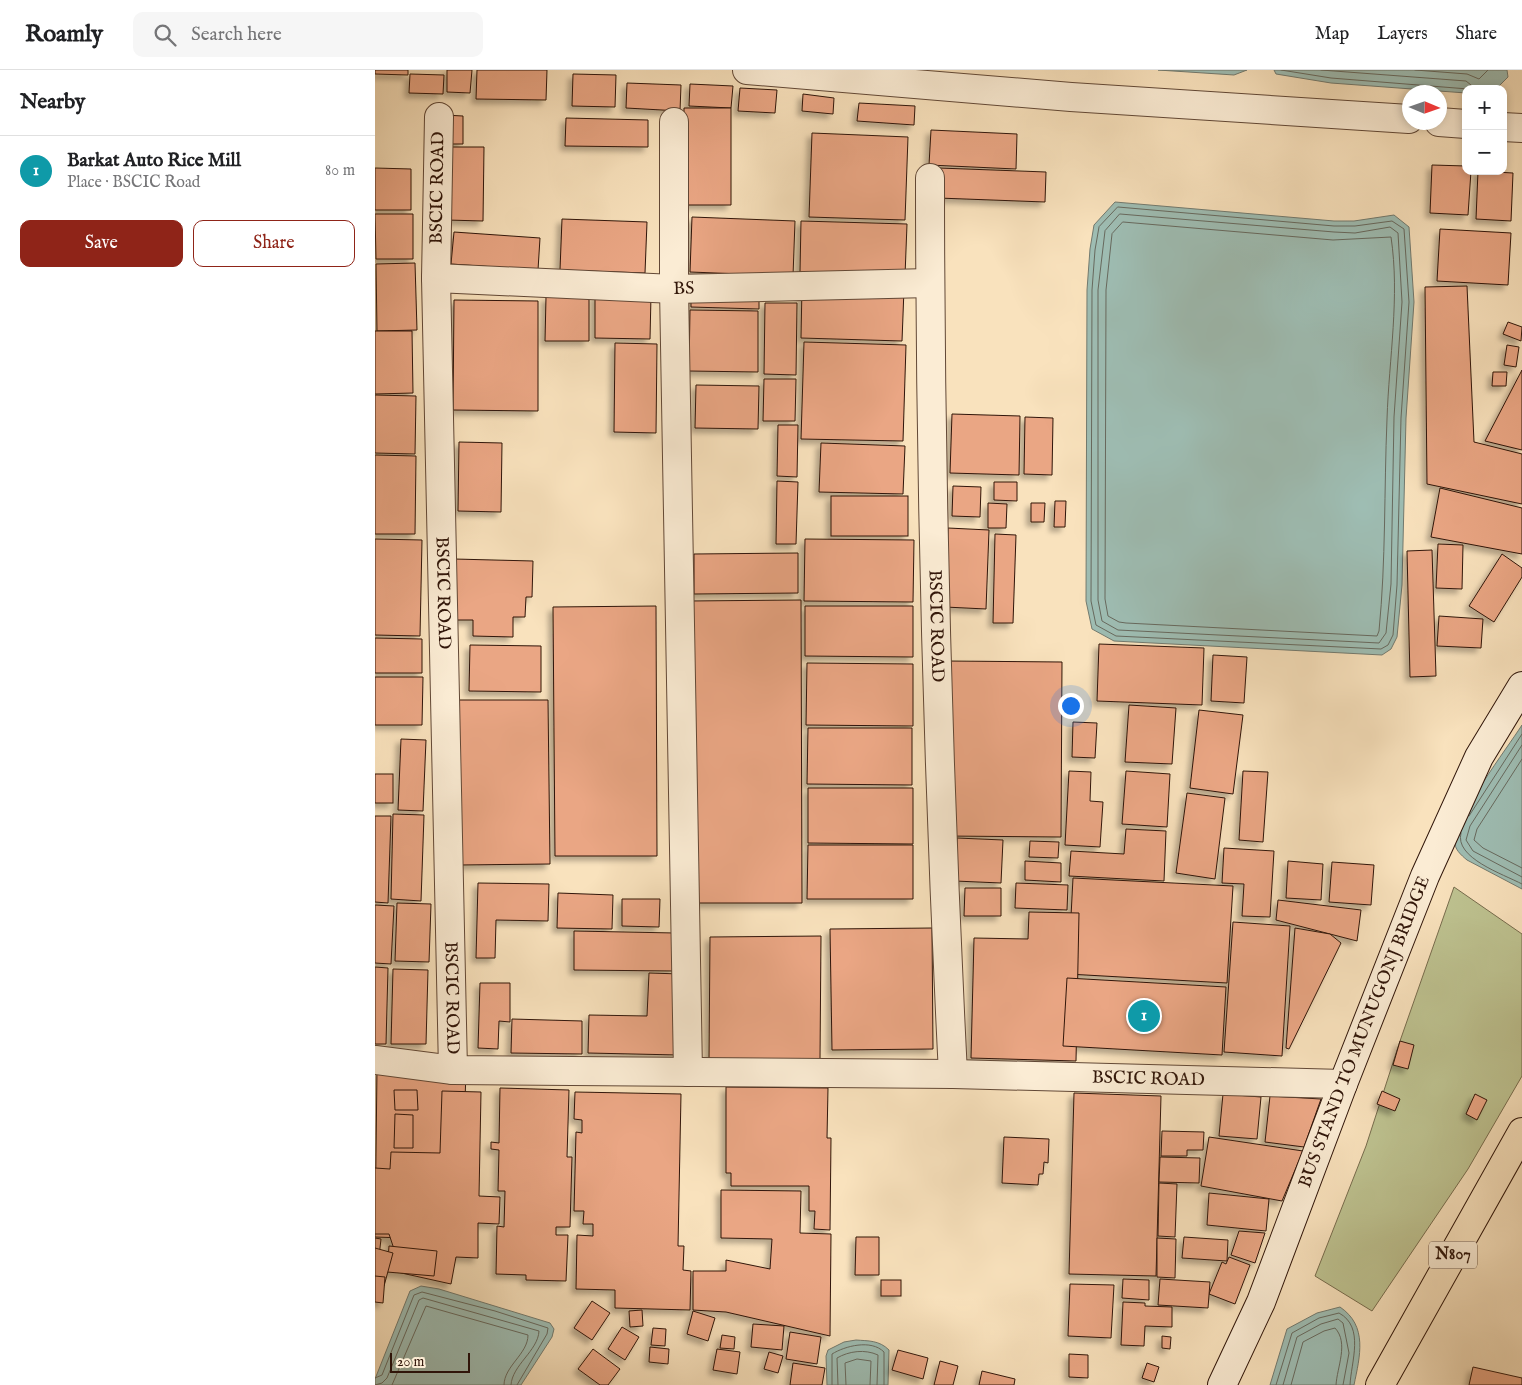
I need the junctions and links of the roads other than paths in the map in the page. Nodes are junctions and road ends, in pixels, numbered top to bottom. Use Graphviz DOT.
graph roads {
  1 [pos="747,70"];
  2 [pos="439,117"];
  3 [pos="1402,119"];
  4 [pos="674,122"];
  5 [pos="1447,123"];
  6 [pos="1462,124"];
  7 [pos="1507,126"];
  8 [pos="1522,128"];
  9 [pos="930,178"];
  10 [pos="436,278"];
  11 [pos="930,283"];
  12 [pos="674,289"];
  13 [pos="1522,686"];
  14 [pos="375,1060"];
  15 [pos="453,1070"];
  16 [pos="688,1072"];
  17 [pos="953,1074"];
  18 [pos="1343,1084"];
  19 [pos="1522,1132"];
  20 [pos="1381,1382"];
  21 [pos="1222,1385"];
  1 -- 3 [label="street"];
  2 -- 10 [label="street, BSCIC ROAD"];
  4 -- 12 [label="street"];
  5 -- 6 [label="street"];
  7 -- 8 [label="street"];
  9 -- 11 [label="street, BSCIC ROAD"];
  10 -- 12 [label="street, BS"];
  10 -- 15 [label="street, BSCIC ROAD"];
  11 -- 12 [label="street, BS"];
  11 -- 17 [label="street, BSCIC ROAD"];
  12 -- 16 [label="street"];
  13 -- 18 [label="street, BUS STAND TO MUNUGONJ BRIDGE"];
  14 -- 15 [label="street, BSCIC ROAD"];
  15 -- 16 [label="street, BSCIC ROAD"];
  16 -- 17 [label="street, BSCIC ROAD"];
  17 -- 18 [label="street, BSCIC ROAD"];
  18 -- 21 [label="street, BUS STAND TO MUNUGONJ BRIDGE"];
  19 -- 20 [label="highway, N807"];
}
